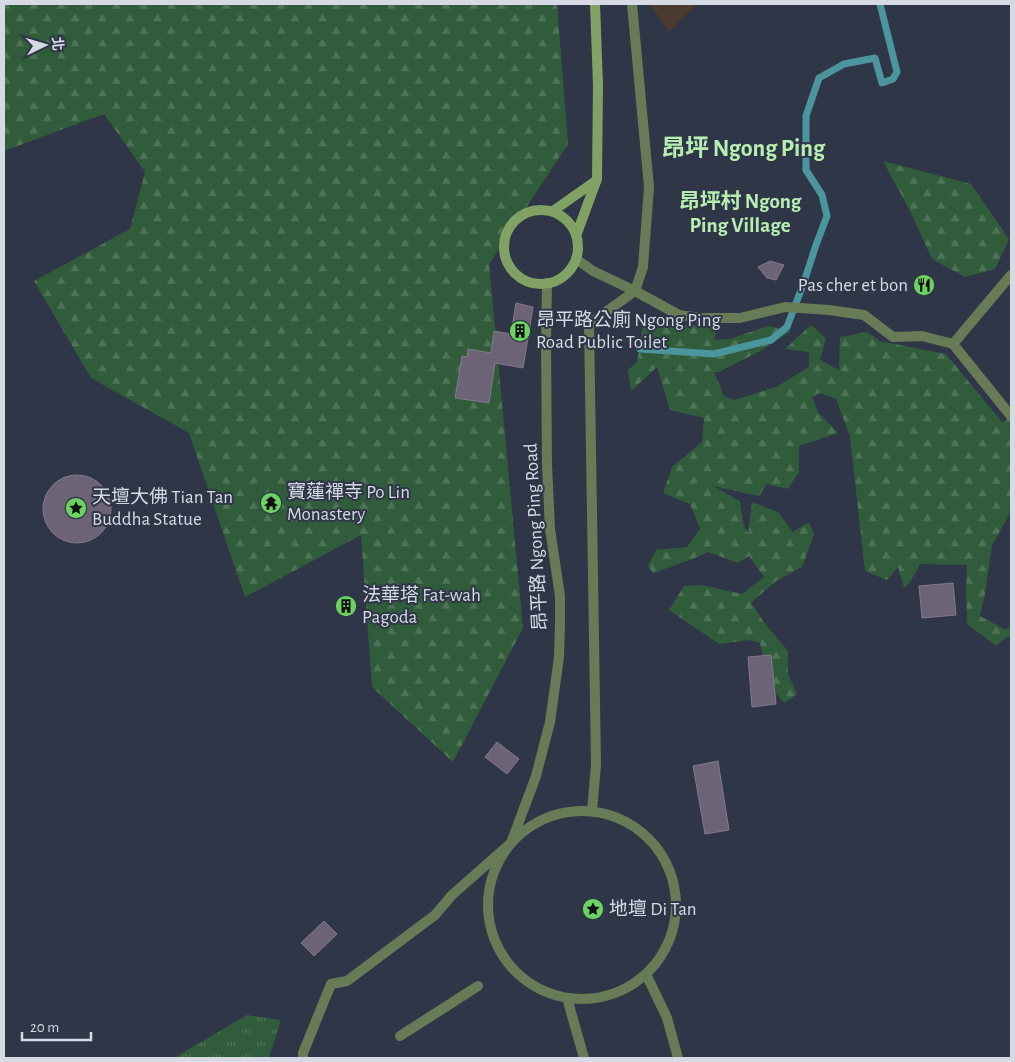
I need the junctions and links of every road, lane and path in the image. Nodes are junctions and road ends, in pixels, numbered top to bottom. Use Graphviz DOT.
graph roads {
  1 [pos="595,4"];
  2 [pos="632,4"];
  3 [pos="598,179"];
  4 [pos="553,211"];
  5 [pos="576,236"];
  6 [pos="576,259"];
  7 [pos="1011,275"];
  8 [pos="548,283"];
  9 [pos="635,292"];
  10 [pos="953,344"];
  11 [pos="1011,416"];
  12 [pos="592,811"];
  13 [pos="511,842"];
  14 [pos="646,974"];
  15 [pos="478,986"];
  16 [pos="567,998"];
  17 [pos="400,1036"];
  18 [pos="303,1058"];
  19 [pos="584,1058"];
  20 [pos="678,1058"];
  1 -- 3 [label="main road"];
  2 -- 9 [label="street"];
  3 -- 4 [label="main road"];
  3 -- 5 [label="main road"];
  4 -- 5 [label="main road"];
  4 -- 8 [label="main road"];
  5 -- 6 [label="main road"];
  6 -- 8 [label="main road"];
  6 -- 9 [label="street"];
  7 -- 10 [label="street"];
  8 -- 13 [label="street, 昂平路 Ngong Ping Road"];
  9 -- 10 [label="street"];
  9 -- 12 [label="street"];
  10 -- 11 [label="street"];
  12 -- 13 [label="street"];
  12 -- 14 [label="street"];
  13 -- 16 [label="street"];
  13 -- 18 [label="street"];
  14 -- 16 [label="street"];
  14 -- 20 [label="street"];
  15 -- 17 [label="street"];
  16 -- 19 [label="street"];
}
